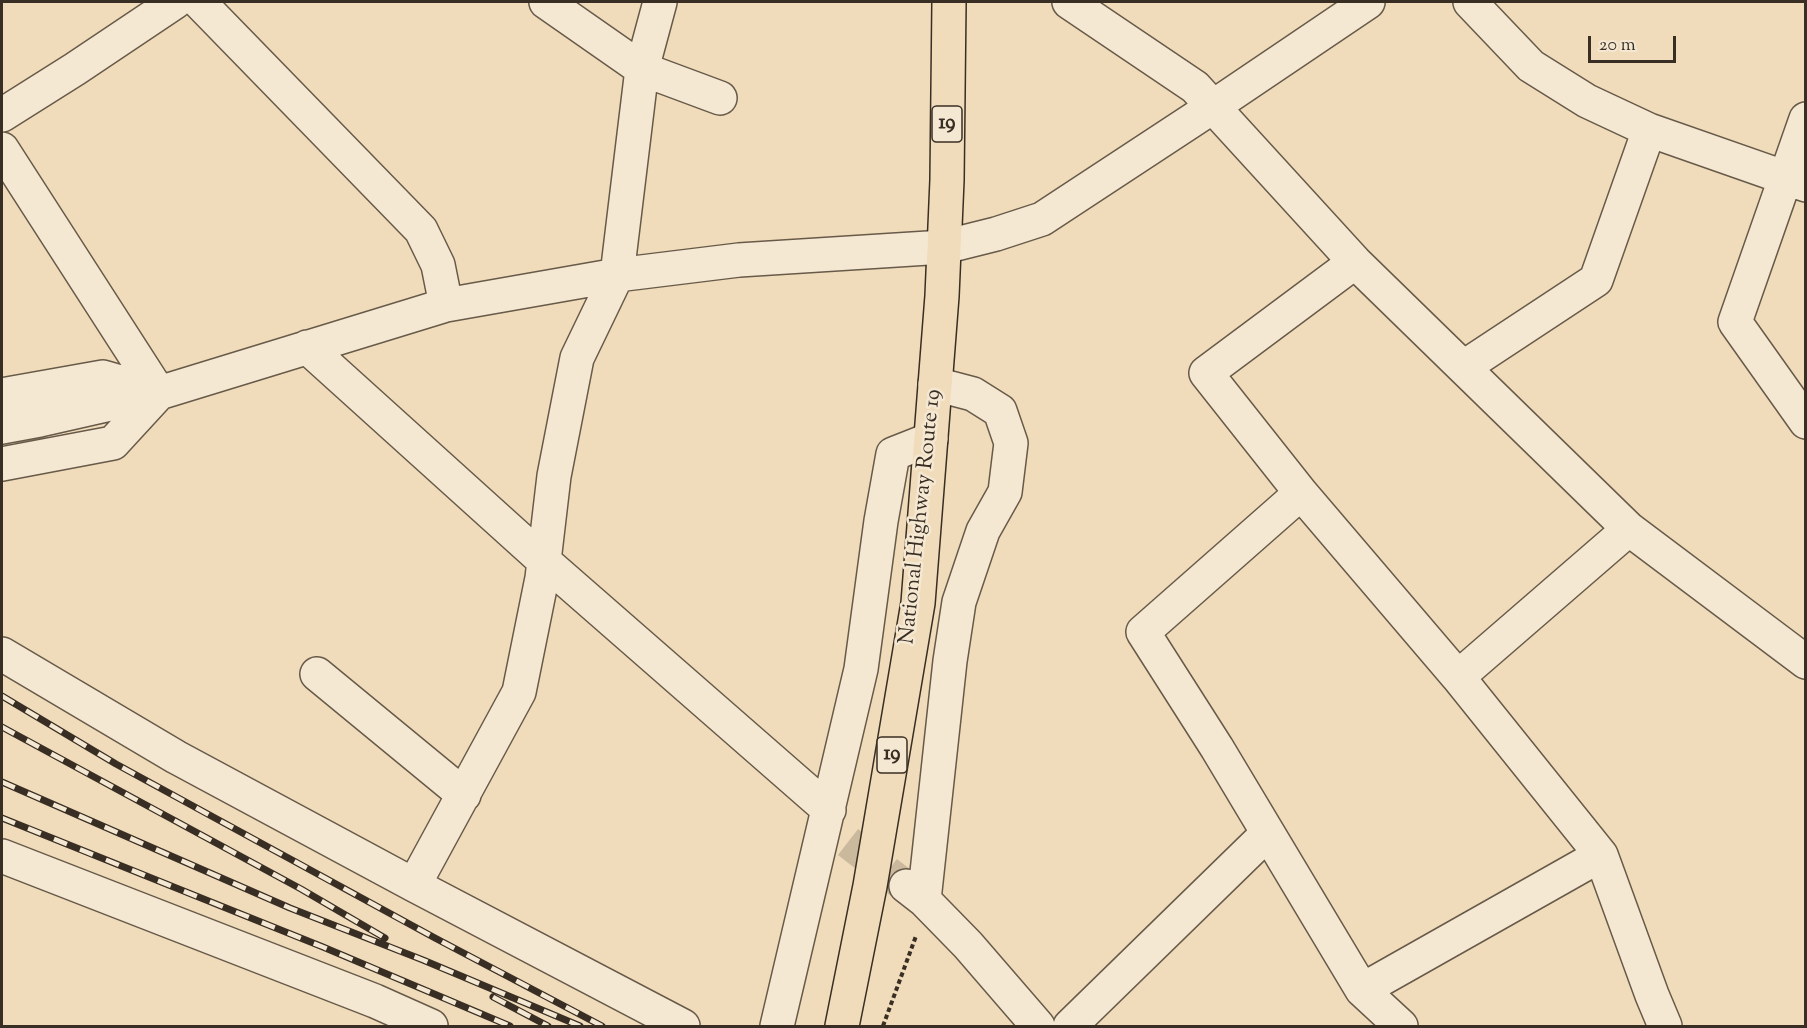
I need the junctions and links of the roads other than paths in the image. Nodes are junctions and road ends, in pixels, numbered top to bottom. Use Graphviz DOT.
graph roads {
  1 [pos="175,2"];
  2 [pos="199,2"];
  3 [pos="546,2"];
  4 [pos="660,2"];
  5 [pos="949,2"];
  6 [pos="1069,2"];
  7 [pos="1368,2"];
  8 [pos="1470,2"];
  9 [pos="642,69"];
  10 [pos="720,98"];
  11 [pos="1214,106"];
  12 [pos="2,114"];
  13 [pos="1806,118"];
  14 [pos="1649,130"];
  15 [pos="2,149"];
  16 [pos="1795,181"];
  17 [pos="944,247"];
  18 [pos="1355,262"];
  19 [pos="617,275"];
  20 [pos="446,305"];
  21 [pos="307,348"];
  22 [pos="1464,367"];
  23 [pos="935,384"];
  24 [pos="159,393"];
  25 [pos="2,395"];
  26 [pos="1806,422"];
  27 [pos="2,427"];
  28 [pos="931,439"];
  29 [pos="2,464"];
  30 [pos="1301,493"];
  31 [pos="1629,528"];
  32 [pos="544,561"];
  33 [pos="2,654"];
  34 [pos="1806,662"];
  35 [pos="317,675"];
  36 [pos="1458,677"];
  37 [pos="464,795"];
  38 [pos="833,830"];
  39 [pos="1268,833"];
  40 [pos="1600,855"];
  41 [pos="2,856"];
  42 [pos="414,885"];
  43 [pos="1362,990"];
  44 [pos="370,1014"];
  45 [pos="431,1026"];
  46 [pos="683,1026"];
  47 [pos="777,1026"];
  48 [pos="843,1026"];
  49 [pos="1038,1026"];
  50 [pos="1070,1026"];
  51 [pos="1401,1026"];
  52 [pos="1665,1026"];
  1 -- 12 [label="street"];
  2 -- 20 [label="street"];
  3 -- 9 [label="street"];
  4 -- 9 [label="street"];
  5 -- 17 [label="highway, National Highway Route 19 / 19"];
  6 -- 11 [label="street"];
  7 -- 11 [label="street"];
  8 -- 14 [label="street"];
  9 -- 10 [label="street"];
  9 -- 19 [label="street"];
  11 -- 17 [label="street"];
  11 -- 18 [label="street"];
  13 -- 16 [label="street"];
  14 -- 16 [label="street"];
  14 -- 22 [label="street"];
  15 -- 24 [label="street"];
  16 -- 26 [label="street"];
  17 -- 19 [label="street"];
  17 -- 23 [label="highway, National Highway Route 19 / 19"];
  18 -- 22 [label="street"];
  18 -- 30 [label="street"];
  19 -- 20 [label="street"];
  19 -- 32 [label="street"];
  20 -- 21 [label="street"];
  21 -- 24 [label="street"];
  21 -- 32 [label="street"];
  22 -- 31 [label="street"];
  23 -- 28 [label="highway, National Highway Route 19 / 19"];
  23 -- 49 [label="street"];
  24 -- 25 [label="street"];
  24 -- 27 [label="street"];
  24 -- 29 [label="street"];
  28 -- 38 [label="street"];
  28 -- 48 [label="highway, National Highway Route 19 / 19"];
  30 -- 36 [label="street"];
  30 -- 39 [label="street"];
  31 -- 34 [label="street"];
  31 -- 36 [label="street"];
  32 -- 37 [label="street"];
  32 -- 38 [label="street"];
  33 -- 42 [label="street"];
  35 -- 37 [label="street"];
  36 -- 40 [label="street"];
  37 -- 42 [label="street"];
  38 -- 47 [label="street"];
  39 -- 43 [label="street"];
  39 -- 50 [label="street"];
  40 -- 43 [label="street"];
  40 -- 52 [label="street"];
  41 -- 44 [label="street"];
  42 -- 46 [label="street"];
  43 -- 51 [label="street"];
  44 -- 45 [label="street"];
}
